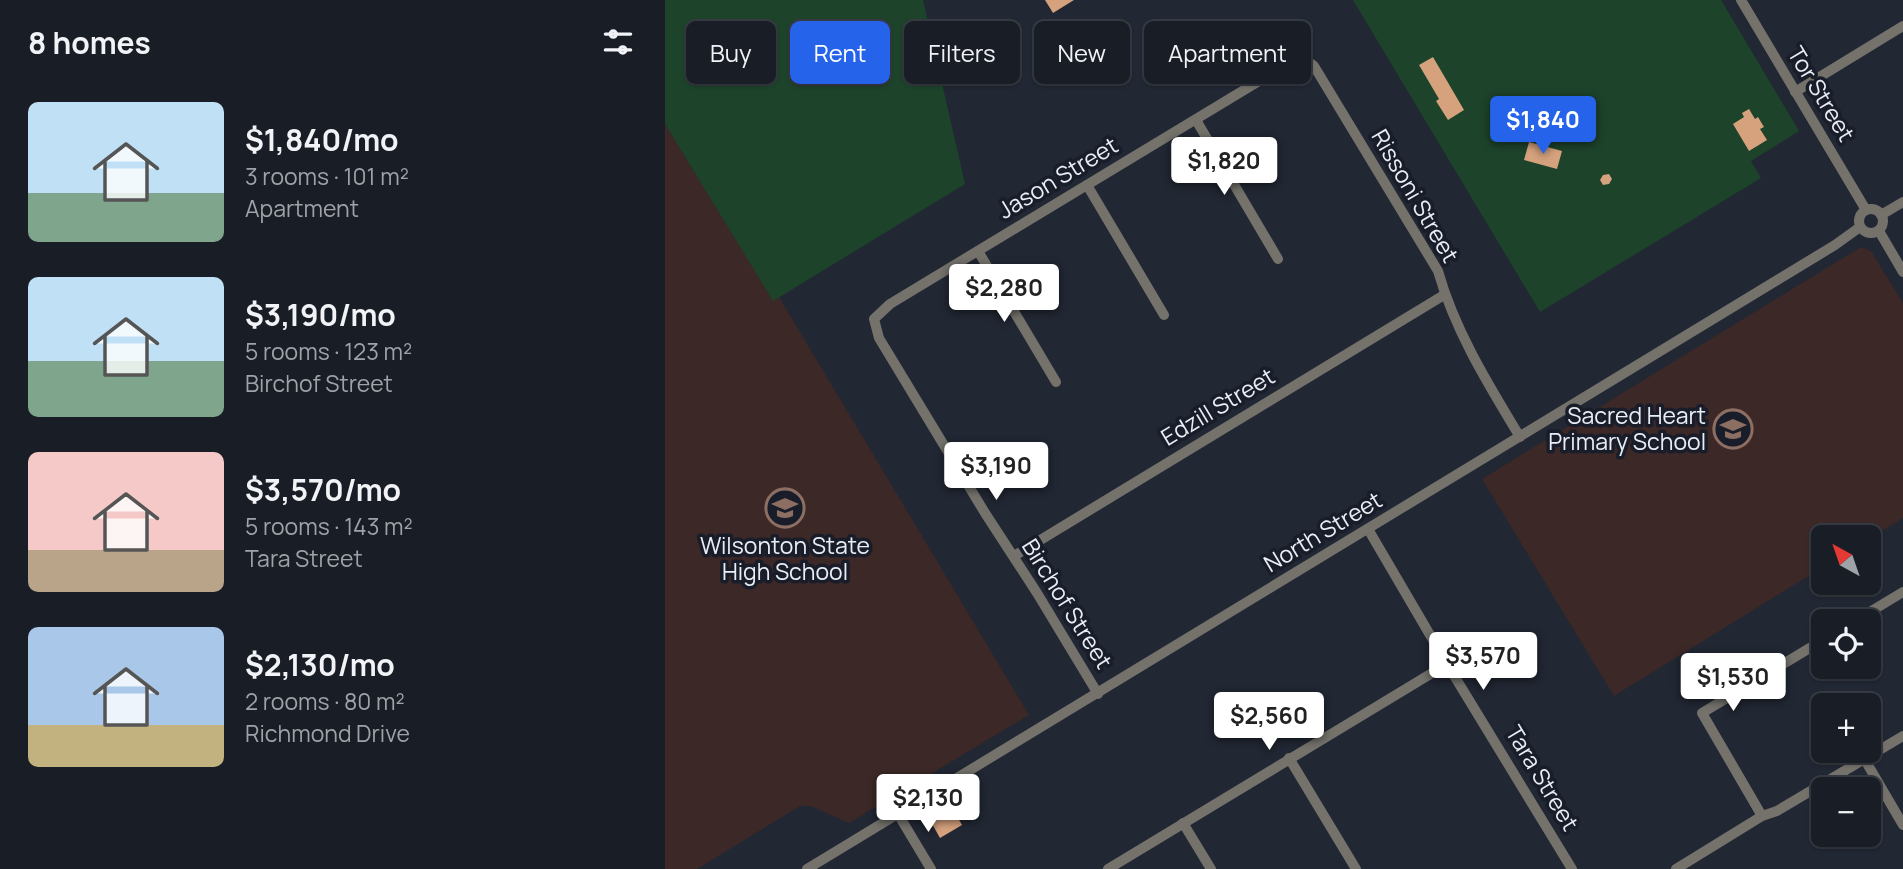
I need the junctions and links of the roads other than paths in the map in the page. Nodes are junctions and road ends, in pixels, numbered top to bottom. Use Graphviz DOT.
graph roads {
  1 [pos="1741,0"];
  2 [pos="1903,26"];
  3 [pos="1311,64"];
  4 [pos="1254,84"];
  5 [pos="1795,92"];
  6 [pos="1196,120"];
  7 [pos="1087,185"];
  8 [pos="1903,202"];
  9 [pos="1866,210"];
  10 [pos="1881,215"];
  11 [pos="1860,227"];
  12 [pos="1879,231"];
  13 [pos="978,251"];
  14 [pos="1278,259"];
  15 [pos="1903,272"];
  16 [pos="1444,295"];
  17 [pos="1164,314"];
  18 [pos="874,319"];
  19 [pos="1056,382"];
  20 [pos="1520,437"];
  21 [pos="1369,529"];
  22 [pos="1014,556"];
  23 [pos="1903,592"];
  24 [pos="1875,609"];
  25 [pos="1811,647"];
  26 [pos="1447,664"];
  27 [pos="1098,694"];
  28 [pos="1903,736"];
  29 [pos="1881,750"];
  30 [pos="1289,758"];
  31 [pos="1860,763"];
  32 [pos="1867,763"];
  33 [pos="898,814"];
  34 [pos="1762,816"];
  35 [pos="1183,823"];
  36 [pos="1903,825"];
  37 [pos="807,869"];
  38 [pos="931,869"];
  39 [pos="1108,869"];
  40 [pos="1211,869"];
  41 [pos="1356,869"];
  42 [pos="1573,869"];
  43 [pos="1676,869"];
  1 -- 5 [label="street, Tor Street"];
  2 -- 5 [label="street"];
  3 -- 16 [label="street, Rissoni Street"];
  4 -- 6 [label="street, Jason Street"];
  5 -- 9 [label="street, Tor Street"];
  6 -- 7 [label="street, Jason Street"];
  6 -- 14 [label="street"];
  7 -- 13 [label="street, Jason Street"];
  7 -- 17 [label="street"];
  8 -- 10 [label="street"];
  9 -- 10 [label="street"];
  9 -- 11 [label="street"];
  10 -- 12 [label="street"];
  11 -- 12 [label="street"];
  11 -- 20 [label="street, North Street"];
  12 -- 15 [label="street"];
  13 -- 18 [label="street, Jason Street"];
  13 -- 19 [label="street"];
  16 -- 20 [label="street, Rissoni Street"];
  16 -- 22 [label="street, Edzill Street"];
  18 -- 22 [label="street, Birchof Street"];
  20 -- 21 [label="street, North Street"];
  21 -- 26 [label="street, Tara Street"];
  21 -- 27 [label="street, North Street"];
  22 -- 27 [label="street, Birchof Street"];
  23 -- 24 [label="street"];
  25 -- 34 [label="street"];
  26 -- 30 [label="street"];
  26 -- 42 [label="street, Tara Street"];
  27 -- 33 [label="street, North Street"];
  28 -- 29 [label="street"];
  30 -- 35 [label="street"];
  30 -- 41 [label="street"];
  31 -- 34 [label="street"];
  32 -- 36 [label="street"];
  33 -- 37 [label="street, North Street"];
  33 -- 38 [label="street"];
  34 -- 43 [label="street"];
  35 -- 39 [label="street"];
  35 -- 40 [label="street"];
}
